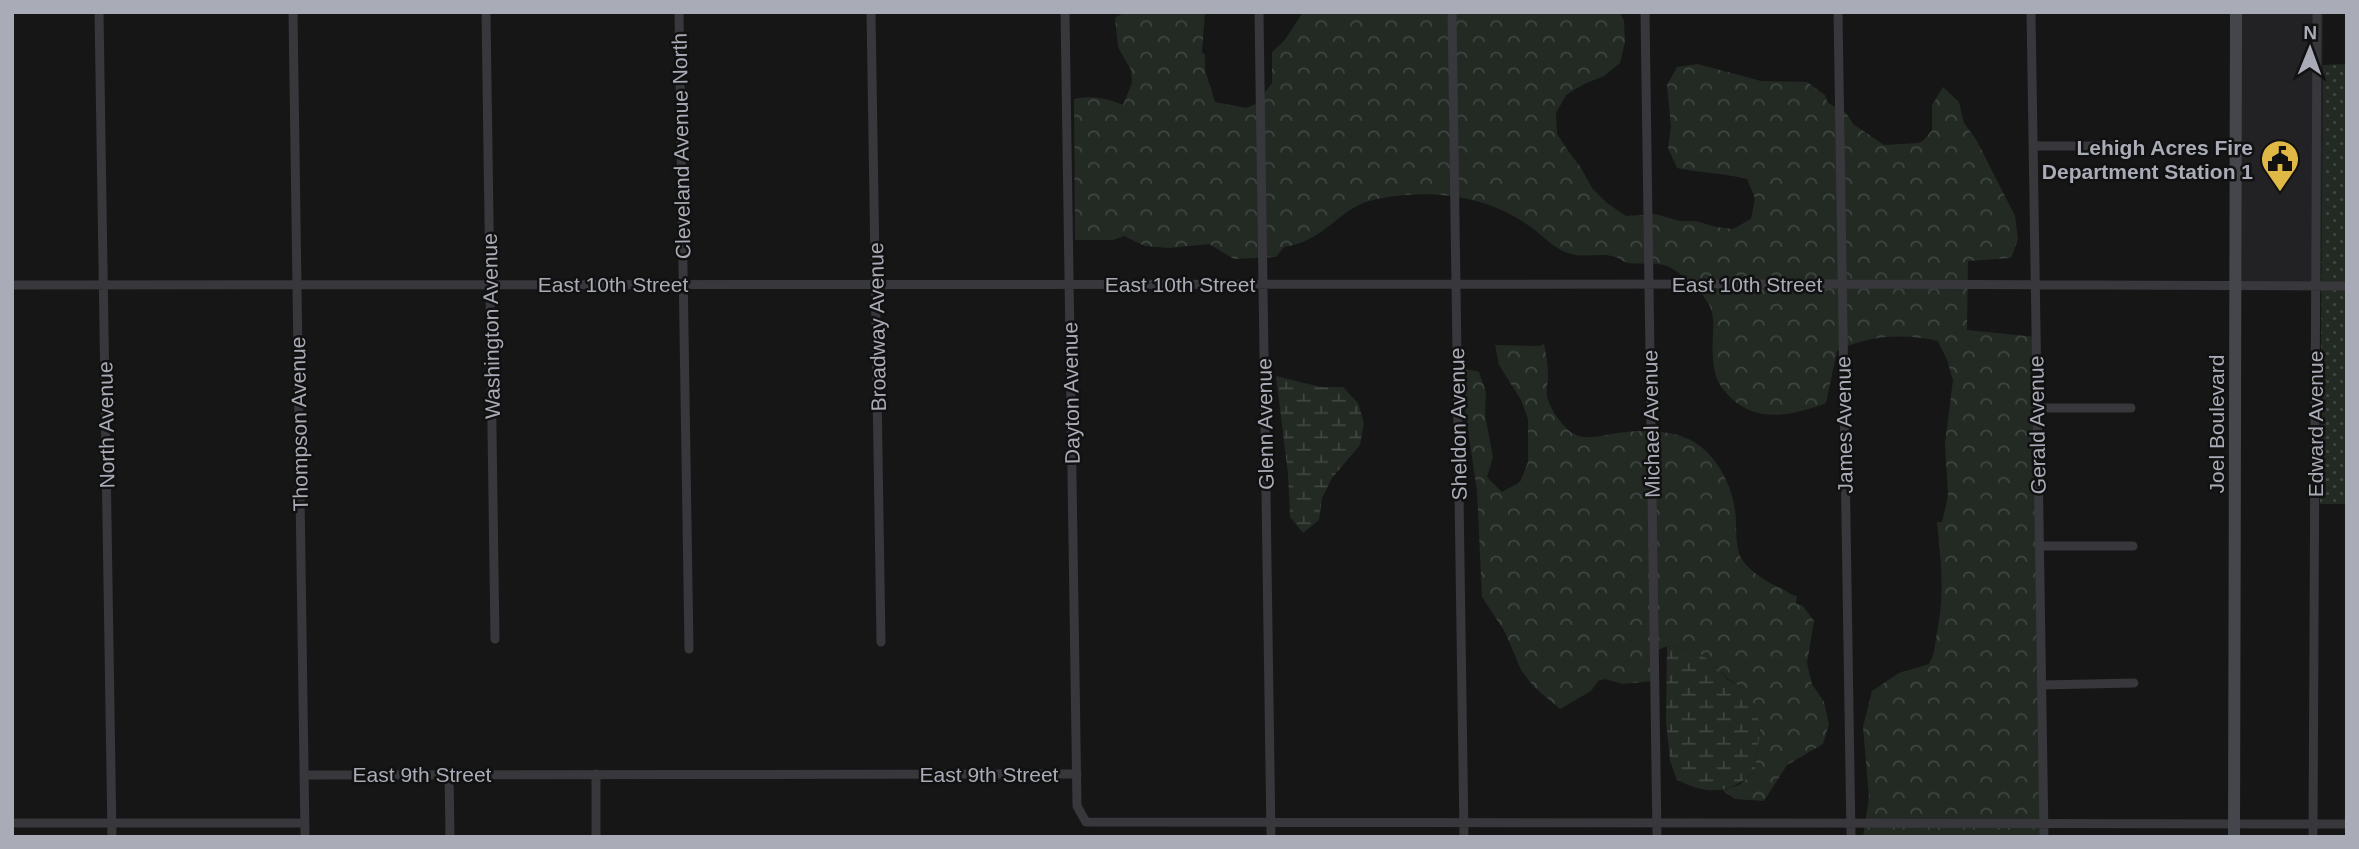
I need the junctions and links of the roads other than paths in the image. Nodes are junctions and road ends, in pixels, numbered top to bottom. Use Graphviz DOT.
graph roads {
  1 [pos="99,12"];
  2 [pos="293,12"];
  3 [pos="486,12"];
  4 [pos="679,12"];
  5 [pos="871,12"];
  6 [pos="1065,12"];
  7 [pos="1258,12"];
  8 [pos="1452,12"];
  9 [pos="1645,12"];
  10 [pos="1838,12"];
  11 [pos="2031,12"];
  12 [pos="2236,12"];
  13 [pos="2317,12"];
  14 [pos="2033,146"];
  15 [pos="2132,146"];
  16 [pos="490,284"];
  17 [pos="683,284"];
  18 [pos="876,284"];
  19 [pos="1070,284"];
  20 [pos="1263,284"];
  21 [pos="1650,284"];
  22 [pos="1842,284"];
  23 [pos="2035,284"];
  24 [pos="2236,284"];
  25 [pos="12,285"];
  26 [pos="103,285"];
  27 [pos="297,285"];
  28 [pos="1456,285"];
  29 [pos="2315,286"];
  30 [pos="2347,286"];
  31 [pos="2036,408"];
  32 [pos="2131,408"];
  33 [pos="2039,546"];
  34 [pos="2133,546"];
  35 [pos="495,639"];
  36 [pos="881,642"];
  37 [pos="689,649"];
  38 [pos="2134,683"];
  39 [pos="2041,685"];
  40 [pos="449,774"];
  41 [pos="596,774"];
  42 [pos="1077,774"];
  43 [pos="304,775"];
  44 [pos="2234,822"];
  45 [pos="12,823"];
  46 [pos="112,823"];
  47 [pos="304,823"];
  48 [pos="1271,823"];
  49 [pos="1464,823"];
  50 [pos="1850,823"];
  51 [pos="2043,823"];
  52 [pos="2313,823"];
  53 [pos="1657,824"];
  54 [pos="2347,824"];
  55 [pos="112,837"];
  56 [pos="305,837"];
  57 [pos="450,837"];
  58 [pos="596,837"];
  59 [pos="1271,837"];
  60 [pos="1464,837"];
  61 [pos="1657,837"];
  62 [pos="1851,837"];
  63 [pos="2044,837"];
  64 [pos="2234,837"];
  65 [pos="2313,837"];
  1 -- 26 [label="street, North Avenue"];
  2 -- 27 [label="street, Thompson Avenue"];
  3 -- 16 [label="street, Washington Avenue"];
  4 -- 17 [label="street, Cleveland Avenue North"];
  5 -- 18 [label="street, Broadway Avenue"];
  6 -- 19 [label="street, Dayton Avenue"];
  7 -- 20 [label="street, Glenn Avenue"];
  8 -- 28 [label="street, Sheldon Avenue"];
  9 -- 21 [label="street, Michael Avenue"];
  10 -- 22 [label="street, James Avenue"];
  11 -- 14 [label="street, Gerald Avenue"];
  12 -- 24 [label="main road, Joel Boulevard"];
  13 -- 29 [label="street, Edward Avenue"];
  14 -- 15 [label="street"];
  14 -- 23 [label="street, Gerald Avenue"];
  16 -- 17 [label="street, East 10th Street"];
  16 -- 27 [label="street, East 10th Street"];
  16 -- 35 [label="street, Washington Avenue"];
  17 -- 18 [label="street, East 10th Street"];
  17 -- 37 [label="street, Cleveland Avenue North"];
  18 -- 19 [label="street, East 10th Street"];
  18 -- 36 [label="street, Broadway Avenue"];
  19 -- 20 [label="street, East 10th Street"];
  19 -- 42 [label="street, Dayton Avenue"];
  20 -- 28 [label="street, East 10th Street"];
  20 -- 48 [label="street, Glenn Avenue"];
  21 -- 22 [label="street, East 10th Street"];
  21 -- 28 [label="street, East 10th Street"];
  21 -- 53 [label="street, Michael Avenue"];
  22 -- 23 [label="street, East 10th Street"];
  22 -- 50 [label="street, James Avenue"];
  23 -- 24 [label="street, East 10th Street"];
  23 -- 31 [label="street, Gerald Avenue"];
  24 -- 29 [label="street, East 10th Street"];
  24 -- 44 [label="main road, Joel Boulevard"];
  25 -- 26 [label="street, East 10th Street"];
  26 -- 27 [label="street, East 10th Street"];
  26 -- 46 [label="street, North Avenue"];
  27 -- 43 [label="street, Thompson Avenue"];
  28 -- 49 [label="street, Sheldon Avenue"];
  29 -- 30 [label="street, East 10th Street"];
  29 -- 52 [label="street, Edward Avenue"];
  31 -- 32 [label="street"];
  31 -- 33 [label="street, Gerald Avenue"];
  33 -- 34 [label="street"];
  33 -- 39 [label="street, Gerald Avenue"];
  38 -- 39 [label="street"];
  39 -- 51 [label="street, Gerald Avenue"];
  40 -- 41 [label="street, East 9th Street"];
  40 -- 43 [label="street, East 9th Street"];
  40 -- 57 [label="street"];
  41 -- 42 [label="street, East 9th Street"];
  41 -- 58 [label="street"];
  42 -- 48 [label="street, East 9th Street"];
  43 -- 47 [label="street, Thompson Avenue"];
  44 -- 51 [label="street, East 9th Street"];
  44 -- 52 [label="street, East 9th Street"];
  44 -- 64 [label="main road, Joel Boulevard"];
  45 -- 46 [label="street"];
  46 -- 47 [label="street"];
  46 -- 55 [label="street, North Avenue"];
  47 -- 56 [label="street, Thompson Avenue"];
  48 -- 49 [label="street, East 9th Street"];
  48 -- 59 [label="street, Glenn Avenue"];
  49 -- 53 [label="street, East 9th Street"];
  49 -- 60 [label="street, Sheldon Avenue"];
  50 -- 51 [label="street, East 9th Street"];
  50 -- 53 [label="street, East 9th Street"];
  50 -- 62 [label="street, James Avenue"];
  51 -- 63 [label="street, Gerald Avenue"];
  52 -- 54 [label="street, East 9th Street"];
  52 -- 65 [label="street, Edward Avenue"];
  53 -- 61 [label="street, Michael Avenue"];
}
